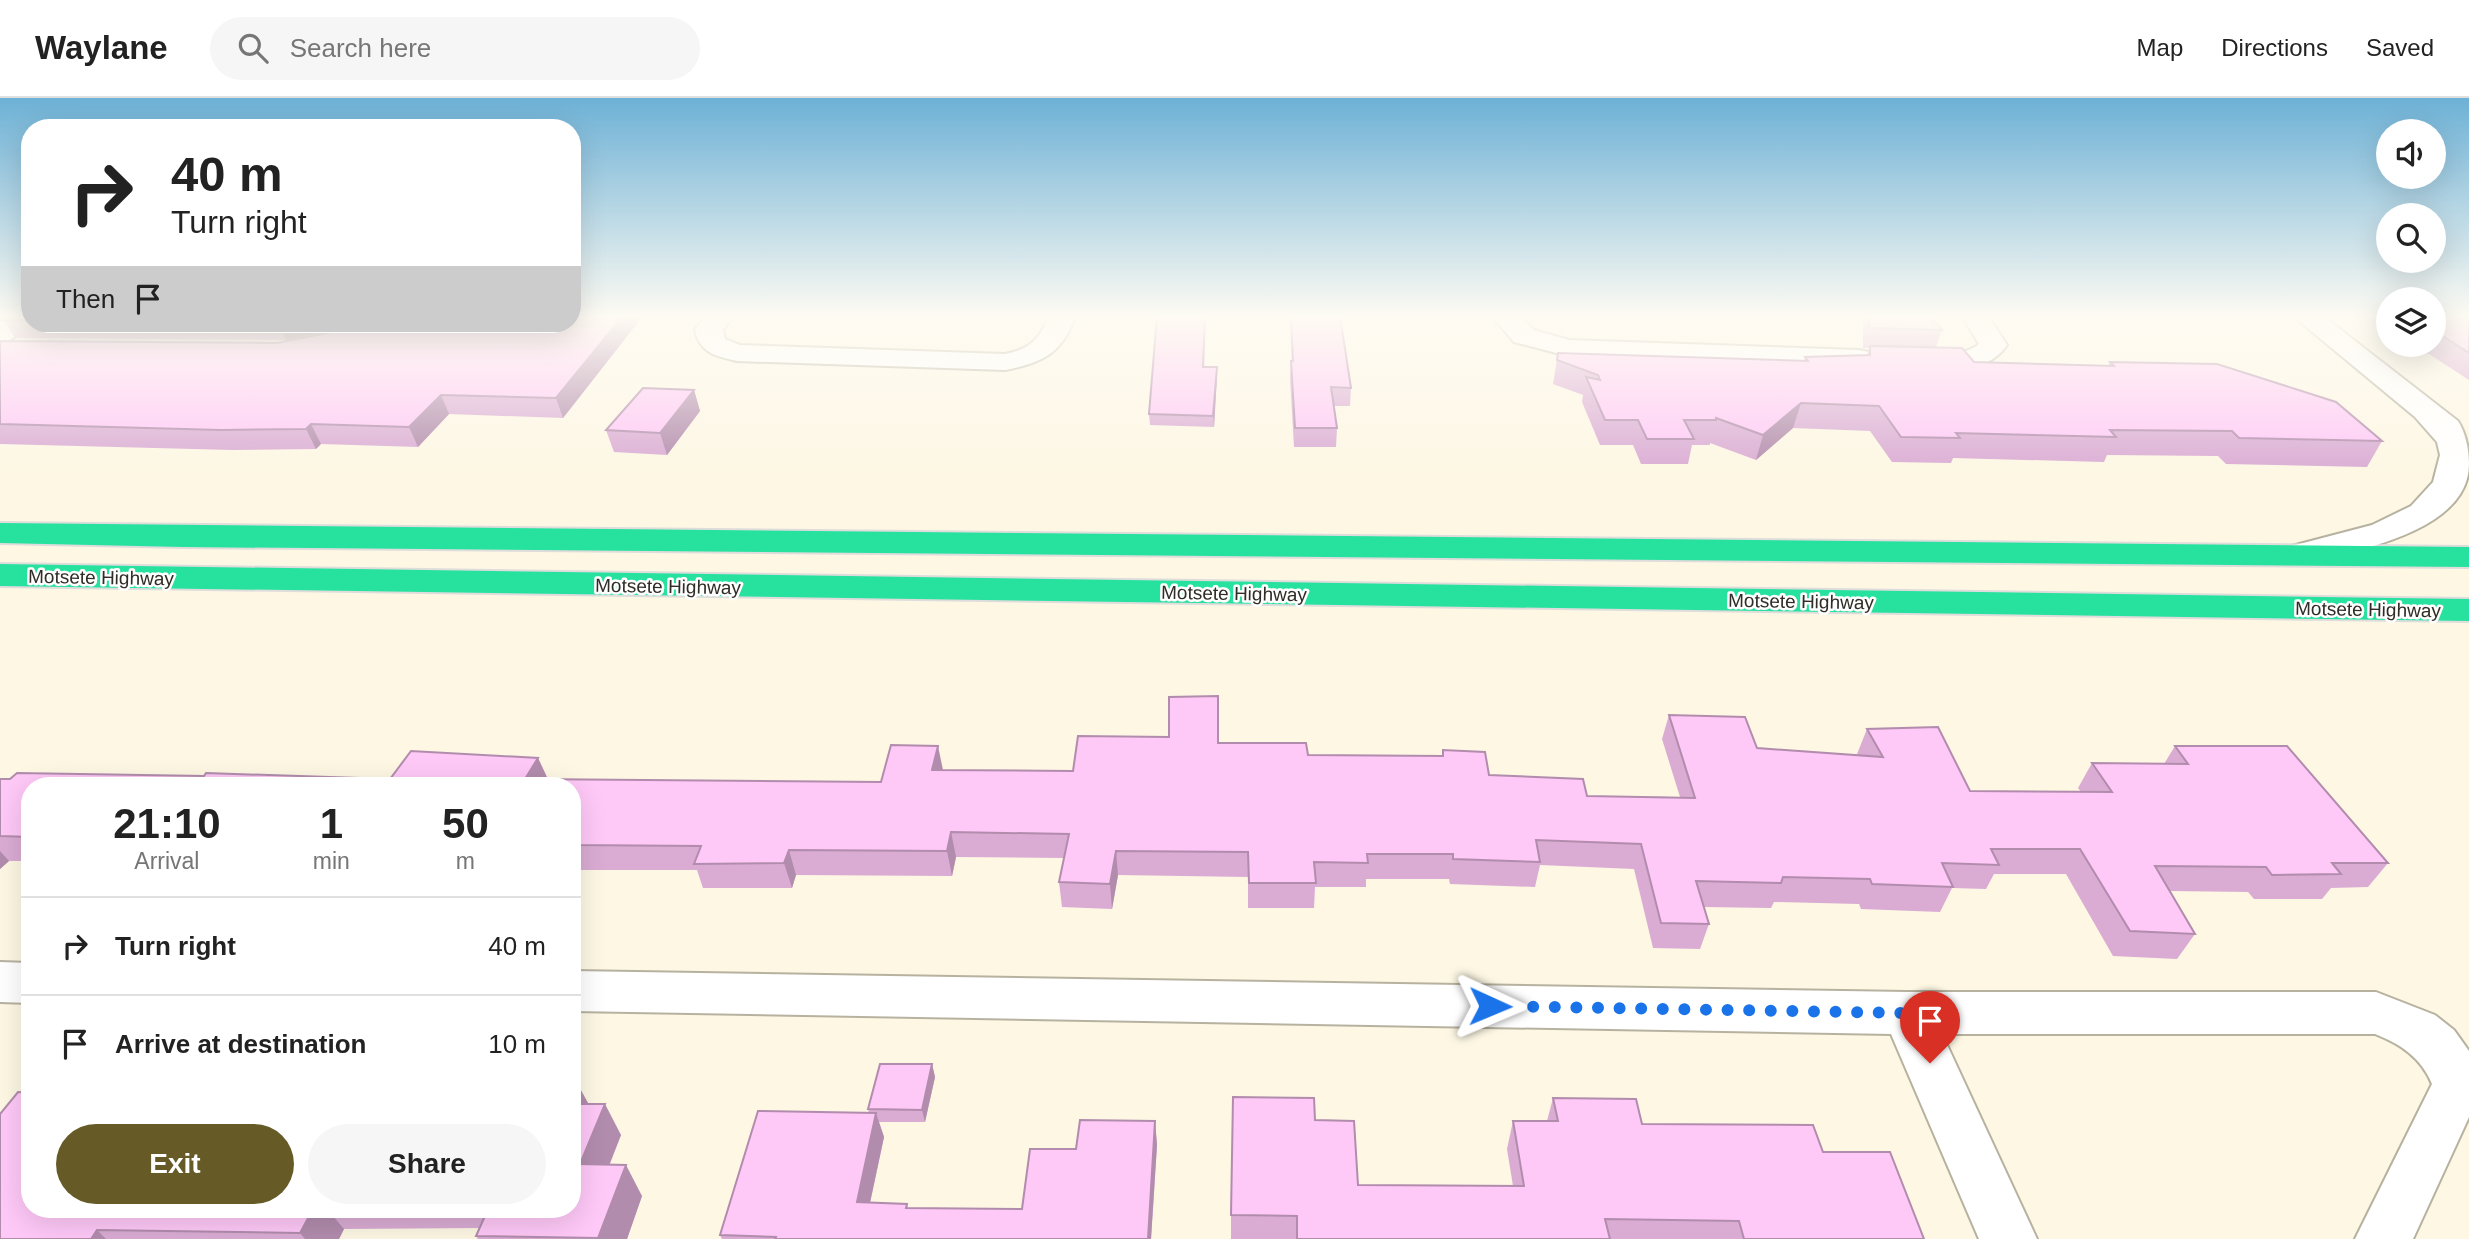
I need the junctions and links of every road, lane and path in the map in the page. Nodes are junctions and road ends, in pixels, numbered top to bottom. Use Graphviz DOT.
graph roads {
  1 [pos="2373,369"];
  2 [pos="2427,412"];
  3 [pos="2469,442"];
  4 [pos="0,533"];
  5 [pos="2300,554"];
  6 [pos="2469,557"];
  7 [pos="0,575"];
  8 [pos="2469,610"];
  9 [pos="0,982"];
  10 [pos="21,983"];
  11 [pos="581,991"];
  12 [pos="1907,1013"];
  13 [pos="2008,1239"];
  14 [pos="2384,1239"];
  1 -- 2 [label="street"];
  2 -- 3 [label="street"];
  2 -- 5 [label="street"];
  4 -- 5 [label="highway"];
  5 -- 6 [label="highway"];
  7 -- 8 [label="highway, Motsete Highway"];
  9 -- 10 [label="street"];
  11 -- 12 [label="street"];
  12 -- 13 [label="street"];
  12 -- 14 [label="street"];
}
